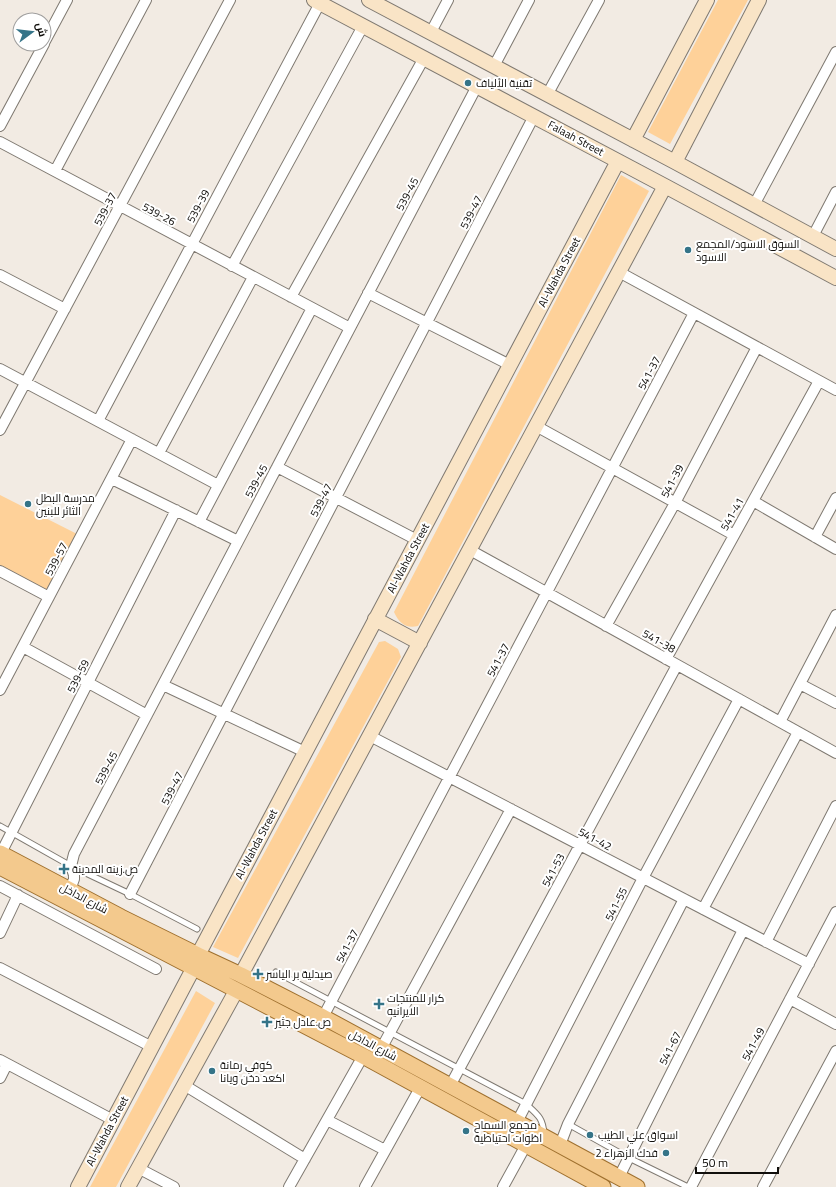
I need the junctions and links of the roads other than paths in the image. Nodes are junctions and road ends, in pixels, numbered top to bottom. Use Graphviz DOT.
graph roads {
  1 [pos="67,0"];
  2 [pos="146,0"];
  3 [pos="230,0"];
  4 [pos="369,0"];
  5 [pos="448,0"];
  6 [pos="529,0"];
  7 [pos="599,0"];
  8 [pos="706,0"];
  9 [pos="759,0"];
  10 [pos="317,2"];
  11 [pos="363,26"];
  12 [pos="52,29"];
  13 [pos="430,32"];
  14 [pos="40,52"];
  15 [pos="836,52"];
  16 [pos="424,58"];
  17 [pos="494,66"];
  18 [pos="477,86"];
  19 [pos="548,95"];
  20 [pos="534,116"];
  21 [pos="0,126"];
  22 [pos="632,140"];
  23 [pos="0,142"];
  24 [pos="618,161"];
  25 [pos="675,162"];
  26 [pos="55,172"];
  27 [pos="666,186"];
  28 [pos="836,192"];
  29 [pos="754,205"];
  30 [pos="120,206"];
  31 [pos="812,236"];
  32 [pos="192,244"];
  33 [pos="836,249"];
  34 [pos="232,266"];
  35 [pos="619,272"];
  36 [pos="0,276"];
  37 [pos="253,277"];
  38 [pos="836,278"];
  39 [pos="368,293"];
  40 [pos="291,297"];
  41 [pos="312,308"];
  42 [pos="65,309"];
  43 [pos="694,313"];
  44 [pos="427,322"];
  45 [pos="350,328"];
  46 [pos="757,347"];
  47 [pos="510,365"];
  48 [pos="0,368"];
  49 [pos="819,381"];
  50 [pos="26,382"];
  51 [pos="836,390"];
  52 [pos="98,421"];
  53 [pos="536,426"];
  54 [pos="0,430"];
  55 [pos="132,439"];
  56 [pos="159,453"];
  57 [pos="277,467"];
  58 [pos="612,468"];
  59 [pos="112,479"];
  60 [pos="218,485"];
  61 [pos="336,498"];
  62 [pos="836,498"];
  63 [pos="753,501"];
  64 [pos="675,503"];
  65 [pos="176,510"];
  66 [pos="199,522"];
  67 [pos="734,535"];
  68 [pos="815,537"];
  69 [pos="417,540"];
  70 [pos="238,541"];
  71 [pos="836,549"];
  72 [pos="470,550"];
  73 [pos="1,574"];
  74 [pos="547,593"];
  75 [pos="49,597"];
  76 [pos="836,615"];
  77 [pos="375,619"];
  78 [pos="606,626"];
  79 [pos="420,643"];
  80 [pos="23,646"];
  81 [pos="666,659"];
  82 [pos="677,665"];
  83 [pos="89,682"];
  84 [pos="800,684"];
  85 [pos="163,685"];
  86 [pos="0,690"];
  87 [pos="739,699"];
  88 [pos="836,703"];
  89 [pos="224,714"];
  90 [pos="147,715"];
  91 [pos="780,722"];
  92 [pos="798,732"];
  93 [pos="370,736"];
  94 [pos="305,752"];
  95 [pos="836,753"];
  96 [pos="450,777"];
  97 [pos="836,806"];
  98 [pos="511,809"];
  99 [pos="0,826"];
  100 [pos="12,833"];
  101 [pos="580,845"];
  102 [pos="0,858"];
  103 [pos="71,866"];
  104 [pos="643,878"];
  105 [pos="0,886"];
  106 [pos="130,894"];
  107 [pos="18,895"];
  108 [pos="66,895"];
  109 [pos="684,899"];
  110 [pos="703,909"];
  111 [pos="836,912"];
  112 [pos="54,914"];
  113 [pos="197,929"];
  114 [pos="743,930"];
  115 [pos="0,934"];
  116 [pos="766,942"];
  117 [pos="195,962"];
  118 [pos="809,964"];
  119 [pos="0,968"];
  120 [pos="156,969"];
  121 [pos="276,972"];
  122 [pos="241,975"];
  123 [pos="236,990"];
  124 [pos="790,999"];
  125 [pos="332,1001"];
  126 [pos="323,1018"];
  127 [pos="836,1024"];
  128 [pos="390,1033"];
  129 [pos="152,1047"];
  130 [pos="381,1049"];
  131 [pos="836,1051"];
  132 [pos="363,1056"];
  133 [pos="4,1062"];
  134 [pos="459,1069"];
  135 [pos="0,1078"];
  136 [pos="184,1085"];
  137 [pos="450,1086"];
  138 [pos="420,1088"];
  139 [pos="526,1104"];
  140 [pos="113,1120"];
  141 [pos="327,1120"];
  142 [pos="517,1122"];
  143 [pos="568,1124"];
  144 [pos="544,1137"];
  145 [pos="560,1144"];
  146 [pos="526,1145"];
  147 [pos="385,1150"];
  148 [pos="629,1158"];
  149 [pos="305,1159"];
  150 [pos="138,1168"];
  151 [pos="619,1177"];
  152 [pos="291,1186"];
  153 [pos="78,1187"];
  154 [pos="128,1187"];
  155 [pos="174,1187"];
  156 [pos="365,1187"];
  157 [pos="504,1187"];
  158 [pos="603,1187"];
  159 [pos="637,1187"];
  160 [pos="688,1187"];
  161 [pos="692,1187"];
  162 [pos="763,1187"];
  1 -- 12 [label="street"];
  2 -- 26 [label="street"];
  3 -- 30 [label="street, 539-37"];
  4 -- 13 [label="street"];
  5 -- 13 [label="street"];
  6 -- 17 [label="street"];
  7 -- 19 [label="street"];
  8 -- 22 [label="street"];
  9 -- 25 [label="street"];
  10 -- 11 [label="street, Falaah Street"];
  10 -- 32 [label="street, 539-39"];
  11 -- 16 [label="street, Falaah Street"];
  11 -- 34 [label="street"];
  13 -- 17 [label="street"];
  14 -- 21 [label="street"];
  15 -- 29 [label="street"];
  16 -- 18 [label="street, Falaah Street"];
  16 -- 40 [label="street"];
  17 -- 19 [label="street"];
  18 -- 20 [label="street, Falaah Street"];
  18 -- 39 [label="street, 539-45"];
  19 -- 22 [label="street"];
  20 -- 24 [label="street, Falaah Street"];
  20 -- 44 [label="street, 539-47"];
  22 -- 25 [label="street"];
  23 -- 26 [label="street, 539-26"];
  24 -- 27 [label="street, Falaah Street"];
  24 -- 47 [label="street, Al-Wahda Street"];
  25 -- 29 [label="street"];
  26 -- 30 [label="street, 539-26"];
  27 -- 35 [label="street"];
  27 -- 38 [label="street, Falaah Street"];
  28 -- 31 [label="street"];
  29 -- 31 [label="street"];
  30 -- 32 [label="street, 539-26"];
  30 -- 42 [label="street, 539-37"];
  31 -- 33 [label="street"];
  32 -- 34 [label="street, 539-26"];
  32 -- 52 [label="street, 539-39"];
  34 -- 37 [label="street, 539-26"];
  35 -- 43 [label="street"];
  35 -- 53 [label="street"];
  36 -- 42 [label="street"];
  37 -- 40 [label="street, 539-26"];
  37 -- 56 [label="street"];
  39 -- 44 [label="street"];
  39 -- 45 [label="street, 539-45"];
  40 -- 41 [label="street, 539-26"];
  41 -- 45 [label="street, 539-26"];
  41 -- 60 [label="street"];
  42 -- 50 [label="street, 539-37"];
  43 -- 46 [label="street"];
  43 -- 58 [label="street, 541-37"];
  44 -- 47 [label="street"];
  44 -- 61 [label="street, 539-47"];
  45 -- 57 [label="street, 539-45"];
  46 -- 49 [label="street"];
  46 -- 64 [label="street, 541-39"];
  47 -- 69 [label="street, Al-Wahda Street"];
  48 -- 50 [label="street"];
  49 -- 51 [label="street"];
  49 -- 63 [label="street, 541-41"];
  50 -- 52 [label="street"];
  50 -- 54 [label="street, 539-37"];
  52 -- 55 [label="street"];
  53 -- 58 [label="street"];
  53 -- 72 [label="street"];
  55 -- 56 [label="street"];
  55 -- 59 [label="street, 539-57"];
  56 -- 60 [label="street"];
  57 -- 61 [label="street"];
  57 -- 70 [label="street, 539-45"];
  58 -- 64 [label="street"];
  58 -- 74 [label="street, 541-37"];
  59 -- 65 [label="street"];
  59 -- 75 [label="street, 539-57"];
  60 -- 66 [label="street"];
  61 -- 69 [label="street"];
  61 -- 89 [label="street, 539-47"];
  62 -- 68 [label="street"];
  63 -- 67 [label="street, 541-41"];
  63 -- 68 [label="street"];
  64 -- 67 [label="street"];
  64 -- 78 [label="street, 541-39"];
  65 -- 66 [label="street"];
  65 -- 83 [label="street, 539-59"];
  66 -- 70 [label="street"];
  67 -- 81 [label="street, 541-41"];
  68 -- 71 [label="street"];
  69 -- 77 [label="street, Al-Wahda Street"];
  70 -- 85 [label="street, 539-45"];
  72 -- 74 [label="street, 541-38"];
  72 -- 79 [label="street"];
  73 -- 75 [label="street"];
  74 -- 78 [label="street, 541-38"];
  74 -- 96 [label="street, 541-37"];
  75 -- 80 [label="street, 539-57"];
  76 -- 84 [label="street"];
  77 -- 79 [label="street"];
  77 -- 94 [label="street, Al-Wahda Street"];
  78 -- 81 [label="street, 541-38"];
  79 -- 93 [label="street"];
  80 -- 83 [label="street"];
  80 -- 86 [label="street, 539-57"];
  81 -- 82 [label="street, 541-38"];
  82 -- 87 [label="street, 541-38"];
  82 -- 101 [label="street, 541-53"];
  83 -- 90 [label="street"];
  83 -- 100 [label="street, 539-59"];
  84 -- 88 [label="street"];
  84 -- 91 [label="street"];
  85 -- 89 [label="street"];
  85 -- 90 [label="street, 539-45"];
  87 -- 91 [label="street, 541-38"];
  87 -- 104 [label="street, 541-55"];
  89 -- 94 [label="street"];
  89 -- 106 [label="street, 539-47"];
  90 -- 103 [label="street, 539-45"];
  91 -- 92 [label="street, 541-38"];
  92 -- 95 [label="street, 541-38"];
  92 -- 110 [label="street"];
  93 -- 96 [label="street, 541-42"];
  93 -- 122 [label="street"];
  94 -- 117 [label="street, Al-Wahda Street"];
  96 -- 98 [label="street, 541-42"];
  96 -- 125 [label="street, 541-37"];
  97 -- 116 [label="street"];
  98 -- 101 [label="street, 541-42"];
  98 -- 128 [label="street"];
  99 -- 100 [label="lane"];
  100 -- 102 [label="street, 539-59"];
  100 -- 103 [label="lane"];
  101 -- 104 [label="street, 541-42"];
  101 -- 134 [label="street, 541-53"];
  102 -- 108 [label="main road, شارع الداخل"];
  103 -- 106 [label="lane"];
  103 -- 108 [label="street, 539-45"];
  104 -- 109 [label="street, 541-42"];
  104 -- 139 [label="street, 541-55"];
  105 -- 107 [label="street"];
  106 -- 113 [label="lane"];
  107 -- 112 [label="street"];
  107 -- 115 [label="street"];
  108 -- 112 [label="street"];
  108 -- 117 [label="main road, شارع الداخل"];
  109 -- 110 [label="street, 541-42"];
  109 -- 143 [label="street"];
  110 -- 114 [label="street, 541-42"];
  111 -- 118 [label="street, 541-49"];
  112 -- 120 [label="street"];
  114 -- 116 [label="street, 541-42"];
  114 -- 148 [label="street, 541-67"];
  116 -- 118 [label="street, 541-42"];
  117 -- 122 [label="main road, شارع الداخل"];
  117 -- 123 [label="main road, شارع الداخل"];
  117 -- 129 [label="street, Al-Wahda Street"];
  118 -- 124 [label="street, 541-49"];
  119 -- 129 [label="street"];
  121 -- 125 [label="lane"];
  122 -- 126 [label="main road, شارع الداخل"];
  123 -- 132 [label="main road, شارع الداخل"];
  123 -- 136 [label="street"];
  124 -- 127 [label="street"];
  124 -- 161 [label="street, 541-49"];
  125 -- 126 [label="street, 541-37"];
  125 -- 128 [label="lane"];
  126 -- 130 [label="main road, شارع الداخل"];
  128 -- 130 [label="street"];
  128 -- 134 [label="lane"];
  129 -- 140 [label="street, Al-Wahda Street"];
  130 -- 137 [label="main road, شارع الداخل"];
  131 -- 162 [label="street"];
  132 -- 138 [label="main road, شارع الداخل"];
  132 -- 141 [label="street"];
  133 -- 135 [label="street"];
  133 -- 140 [label="street"];
  134 -- 137 [label="street, 541-53"];
  134 -- 139 [label="lane"];
  136 -- 149 [label="street"];
  136 -- 150 [label="street"];
  137 -- 142 [label="main road, شارع الداخل"];
  138 -- 146 [label="main road, شارع الداخل"];
  138 -- 147 [label="street"];
  139 -- 142 [label="street, 541-55"];
  139 -- 144 [label="lane"];
  140 -- 153 [label="street, Al-Wahda Street"];
  141 -- 147 [label="street"];
  141 -- 149 [label="street"];
  142 -- 144 [label="main road, شارع الداخل"];
  143 -- 145 [label="street"];
  143 -- 148 [label="lane"];
  144 -- 145 [label="main road, شارع الداخل"];
  145 -- 151 [label="main road, شارع الداخل"];
  146 -- 157 [label="street"];
  146 -- 158 [label="main road, شارع الداخل"];
  147 -- 156 [label="street"];
  148 -- 151 [label="street, 541-67"];
  148 -- 160 [label="lane"];
  149 -- 152 [label="street"];
  150 -- 154 [label="street"];
  150 -- 155 [label="street"];
  151 -- 159 [label="main road, شارع الداخل"];
}
